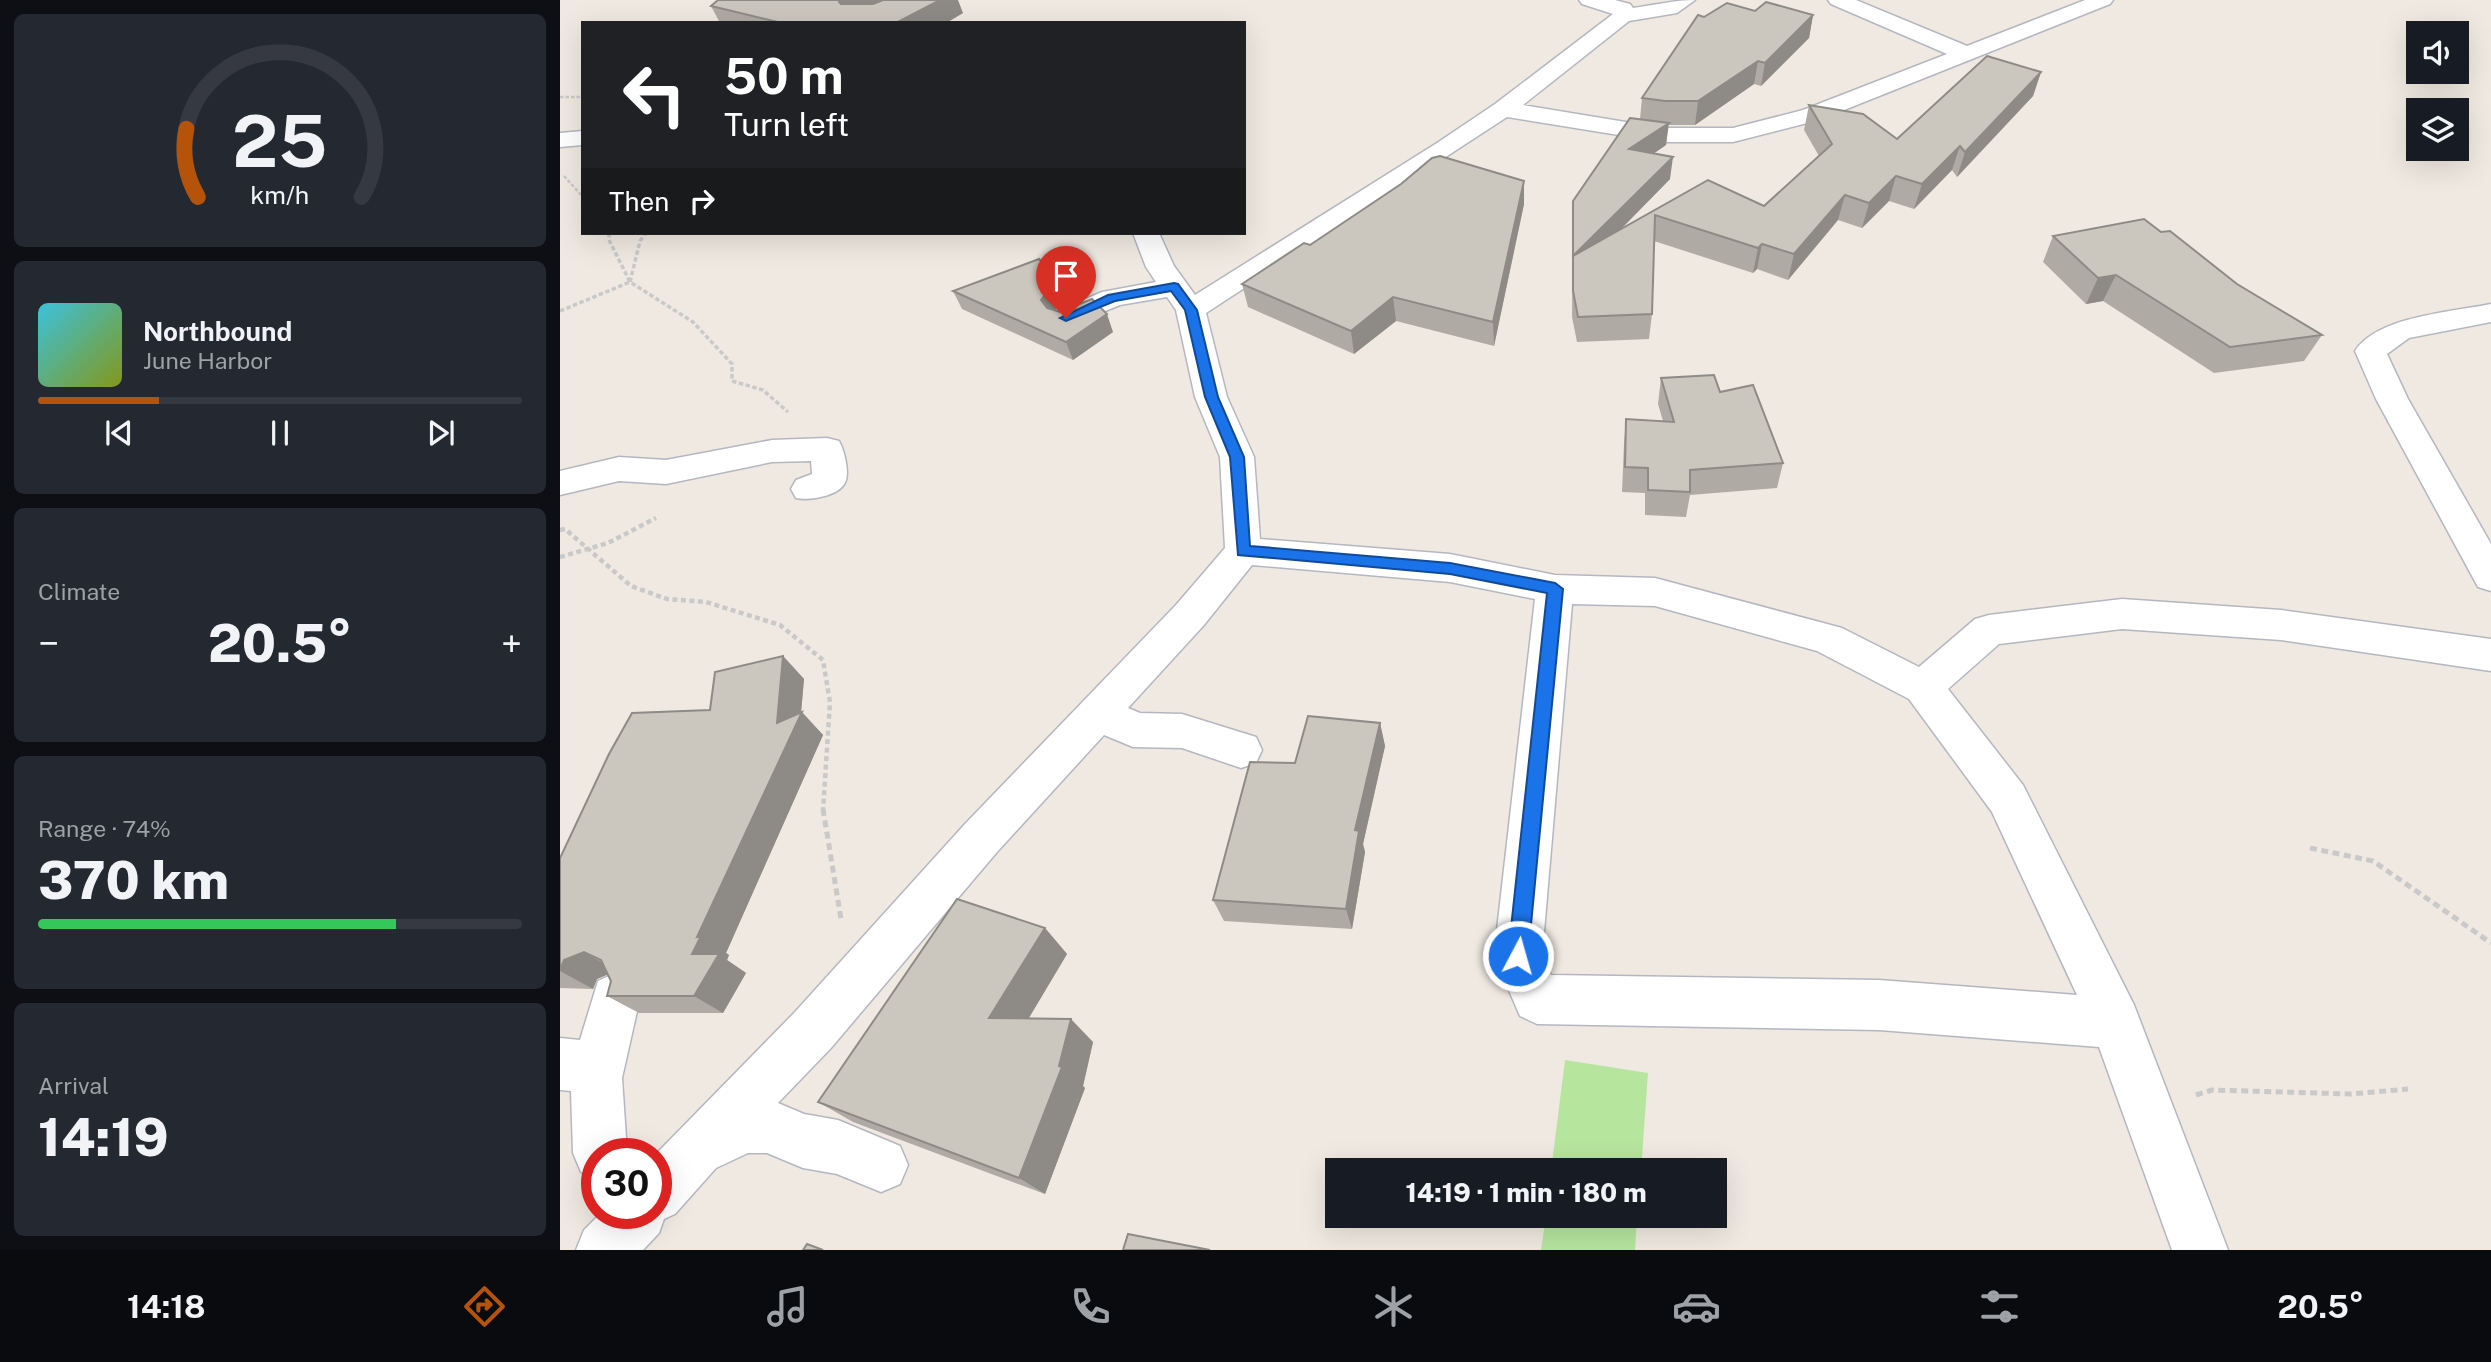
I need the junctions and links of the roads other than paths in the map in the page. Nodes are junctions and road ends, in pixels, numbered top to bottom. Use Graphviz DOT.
graph roads {
  1 [pos="1589,0"];
  2 [pos="1685,0"];
  3 [pos="1838,0"];
  4 [pos="2102,0"];
  5 [pos="1623,16"];
  6 [pos="1969,55"];
  7 [pos="1503,109"];
  8 [pos="581,138"];
  9 [pos="560,140"];
  10 [pos="1147,235"];
  11 [pos="1182,298"];
  12 [pos="2491,313"];
  13 [pos="1066,318"];
  14 [pos="560,483"];
  15 [pos="808,489"];
  16 [pos="1243,551"];
  17 [pos="2491,577"];
  18 [pos="1555,589"];
  19 [pos="2491,655"];
  20 [pos="1923,687"];
  21 [pos="1096,716"];
  22 [pos="1241,750"];
  23 [pos="615,998"];
  24 [pos="2116,1023"];
  25 [pos="579,1066"];
  26 [pos="600,1138"];
  27 [pos="695,1151"];
  28 [pos="881,1165"];
  29 [pos="672,1177"];
  30 [pos="624,1229"];
  31 [pos="604,1250"];
  32 [pos="2200,1250"];
  1 -- 5 [label="street"];
  2 -- 5 [label="street"];
  3 -- 6 [label="street"];
  4 -- 6 [label="street"];
  5 -- 7 [label="street"];
  6 -- 7 [label="street"];
  7 -- 11 [label="street"];
  8 -- 9 [label="street"];
  10 -- 11 [label="street"];
  11 -- 13 [label="street"];
  11 -- 16 [label="street"];
  12 -- 17 [label="street"];
  14 -- 15 [label="street"];
  16 -- 18 [label="street"];
  16 -- 21 [label="street"];
  18 -- 20 [label="street"];
  18 -- 24 [label="street"];
  19 -- 20 [label="street"];
  20 -- 24 [label="street"];
  21 -- 22 [label="street"];
  21 -- 27 [label="street"];
  23 -- 25 [label="street"];
  24 -- 32 [label="street"];
  25 -- 26 [label="street"];
  27 -- 28 [label="street"];
  27 -- 29 [label="street"];
  30 -- 31 [label="street"];
}
